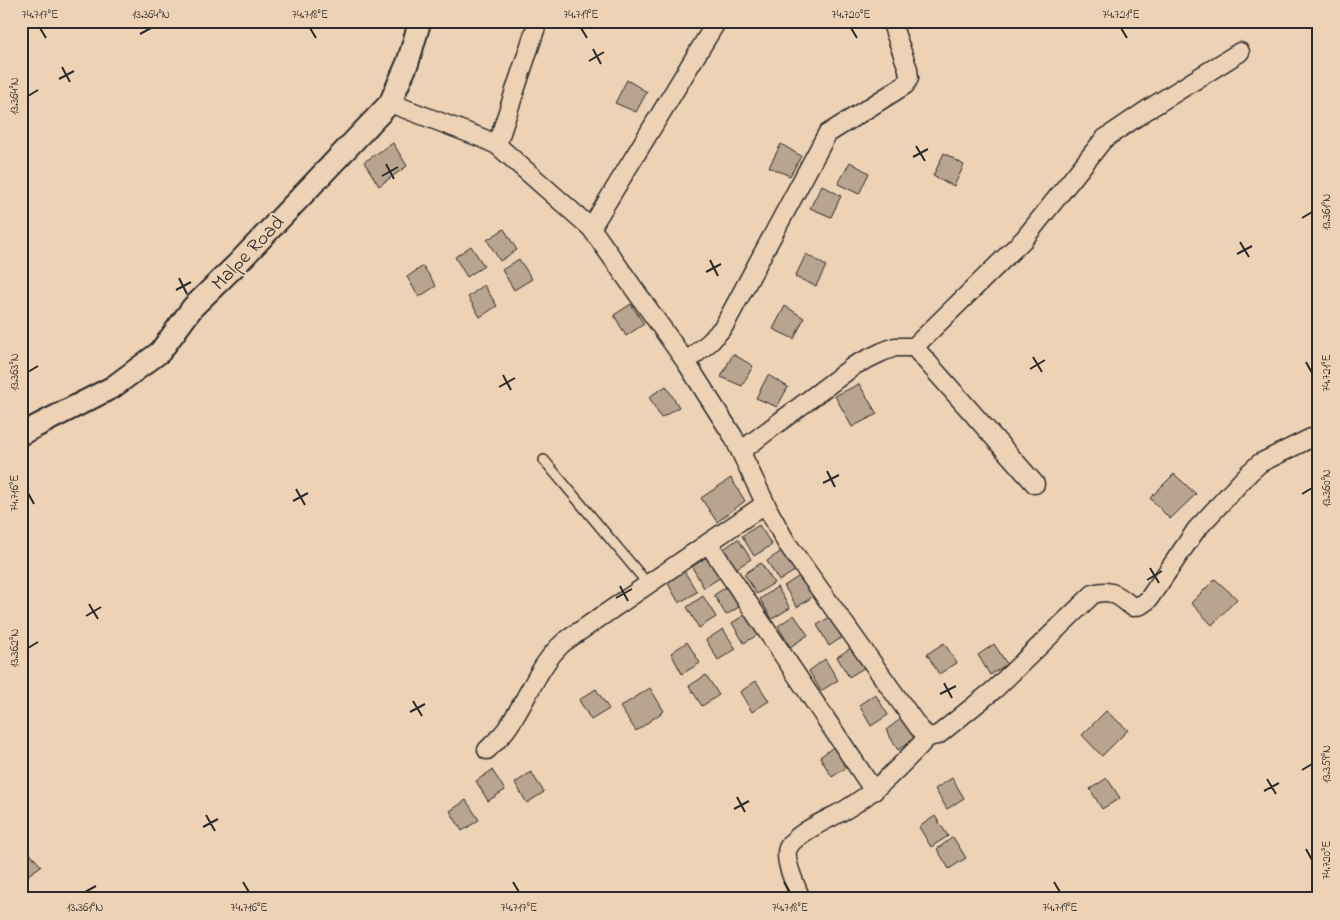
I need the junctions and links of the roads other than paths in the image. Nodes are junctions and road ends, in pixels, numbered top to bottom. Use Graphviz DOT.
graph roads {
  1 [pos="420,21"];
  2 [pos="538,21"];
  3 [pos="717,21"];
  4 [pos="891,21"];
  5 [pos="1240,52"];
  6 [pos="390,103"];
  7 [pos="497,145"];
  8 [pos="591,228"];
  9 [pos="914,347"];
  10 [pos="686,362"];
  11 [pos="21,434"];
  12 [pos="1311,438"];
  13 [pos="741,451"];
  14 [pos="544,460"];
  15 [pos="1035,484"];
  16 [pos="765,504"];
  17 [pos="708,543"];
  18 [pos="648,584"];
  19 [pos="928,737"];
  20 [pos="487,750"];
  21 [pos="874,791"];
  22 [pos="800,899"];
  1 -- 6 [label="street, Malpe Road"];
  2 -- 7 [label="street"];
  3 -- 8 [label="street"];
  4 -- 10 [label="street"];
  5 -- 9 [label="street"];
  6 -- 7 [label="street"];
  6 -- 11 [label="street, Malpe Road"];
  7 -- 8 [label="street"];
  8 -- 10 [label="street"];
  9 -- 13 [label="street"];
  9 -- 15 [label="street"];
  10 -- 13 [label="street"];
  12 -- 19 [label="street"];
  13 -- 16 [label="street"];
  14 -- 18 [label="lane"];
  16 -- 17 [label="street"];
  16 -- 19 [label="street"];
  17 -- 18 [label="street"];
  17 -- 21 [label="street"];
  18 -- 20 [label="street"];
  19 -- 21 [label="street"];
  21 -- 22 [label="street"];
}
